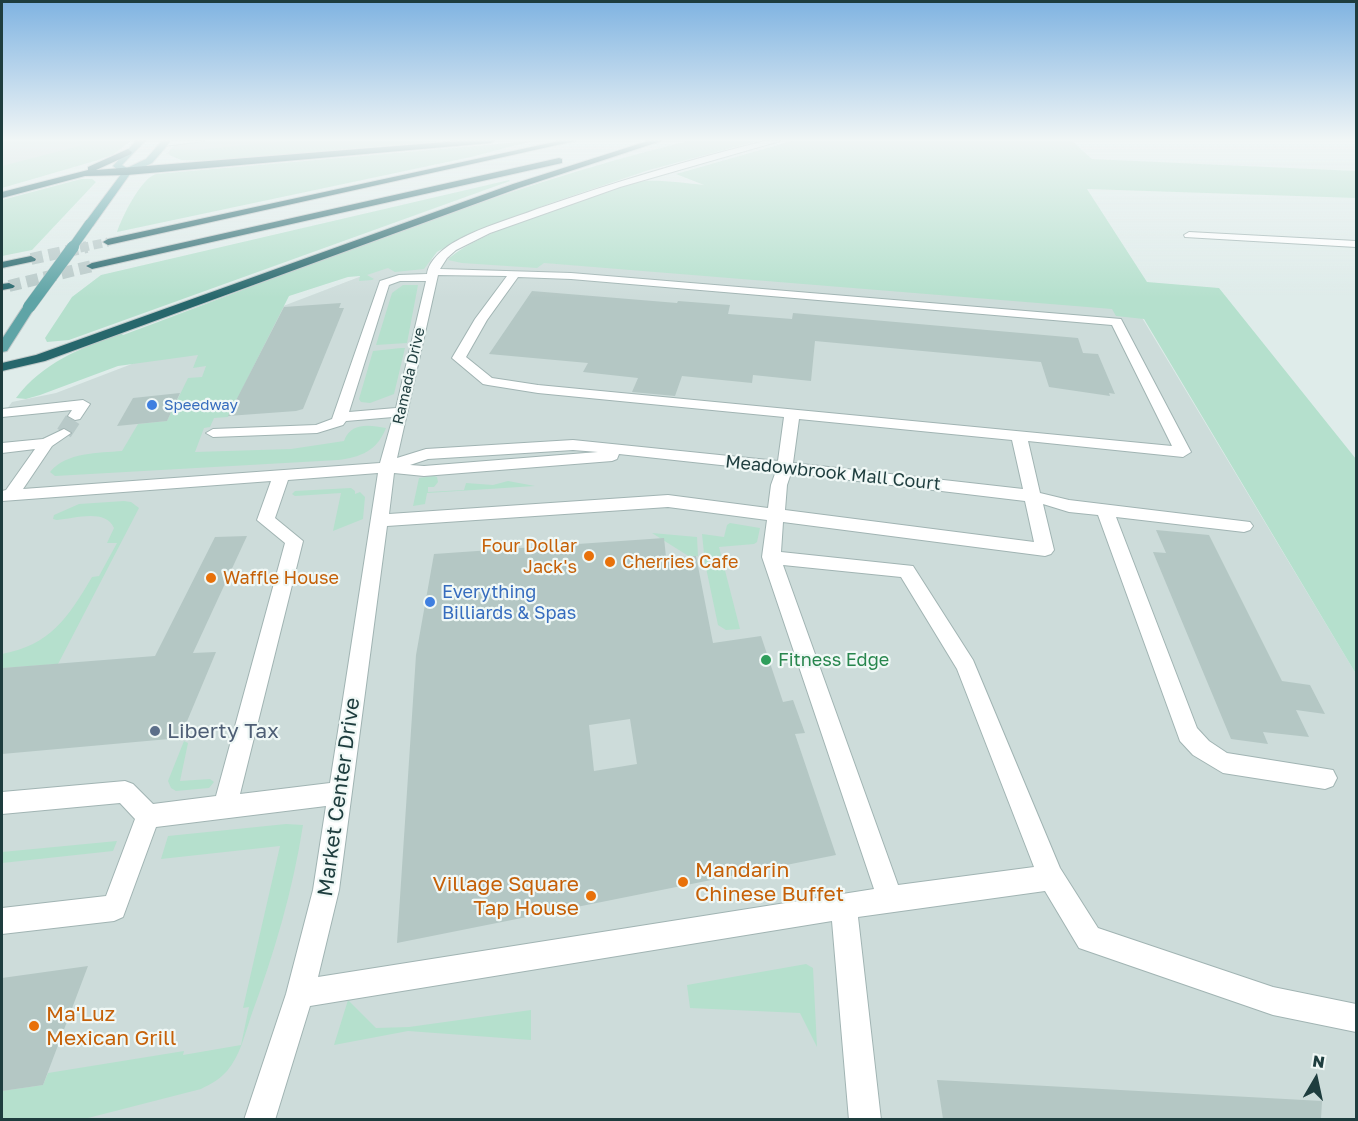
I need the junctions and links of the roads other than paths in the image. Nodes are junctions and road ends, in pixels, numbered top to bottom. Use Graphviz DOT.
graph roads {
  1 [pos="111,193"];
  2 [pos="331,193"];
  3 [pos="416,193"];
  4 [pos="496,193"];
  5 [pos="592,193"];
  6 [pos="1189,235"];
  7 [pos="108,242"];
  8 [pos="1356,244"];
  9 [pos="31,259"];
  10 [pos="2,265"];
  11 [pos="92,266"];
  12 [pos="515,273"];
  13 [pos="432,274"];
  14 [pos="2,348"];
  15 [pos="2,367"];
  16 [pos="2,412"];
  17 [pos="402,412"];
  18 [pos="792,413"];
  19 [pos="75,416"];
  20 [pos="342,417"];
  21 [pos="64,433"];
  22 [pos="213,433"];
  23 [pos="1019,436"];
  24 [pos="47,443"];
  25 [pos="2,448"];
  26 [pos="387,467"];
  27 [pos="785,467"];
  28 [pos="281,475"];
  29 [pos="6,496"];
  30 [pos="1033,496"];
  31 [pos="1105,510"];
  32 [pos="776,513"];
  33 [pos="378,521"];
  34 [pos="1244,526"];
  35 [pos="771,557"];
  36 [pos="1326,778"];
  37 [pos="340,793"];
  38 [pos="2,803"];
  39 [pos="225,807"];
  40 [pos="148,816"];
  41 [pos="1051,877"];
  42 [pos="890,899"];
  43 [pos="844,906"];
  44 [pos="2,921"];
  45 [pos="300,994"];
  46 [pos="1356,1018"];
  47 [pos="259,1119"];
  48 [pos="865,1119"];
  1 -- 14 [label="main road, bridge"];
  2 -- 7 [label="highway"];
  3 -- 11 [label="highway"];
  4 -- 15 [label="highway"];
  5 -- 13 [label="street, Ramada Drive"];
  6 -- 8 [label="street"];
  9 -- 10 [label="highway"];
  12 -- 13 [label="street"];
  12 -- 18 [label="street"];
  12 -- 23 [label="street"];
  13 -- 17 [label="street, Ramada Drive"];
  13 -- 20 [label="street"];
  16 -- 19 [label="street"];
  17 -- 20 [label="street"];
  17 -- 26 [label="street, Ramada Drive"];
  18 -- 23 [label="street"];
  18 -- 27 [label="street"];
  20 -- 22 [label="street"];
  21 -- 24 [label="street"];
  23 -- 30 [label="street"];
  24 -- 25 [label="street"];
  24 -- 29 [label="street"];
  26 -- 27 [label="street, Meadowbrook Mall Court"];
  26 -- 28 [label="street"];
  26 -- 33 [label="street, Market Center Drive"];
  27 -- 30 [label="street, Meadowbrook Mall Court"];
  27 -- 32 [label="street"];
  28 -- 29 [label="street"];
  28 -- 39 [label="street"];
  30 -- 31 [label="street, Meadowbrook Mall Court"];
  30 -- 32 [label="street"];
  31 -- 34 [label="street, Meadowbrook Mall Court"];
  31 -- 36 [label="street"];
  32 -- 33 [label="street"];
  32 -- 35 [label="street"];
  33 -- 37 [label="street, Market Center Drive"];
  35 -- 41 [label="street"];
  35 -- 42 [label="street"];
  37 -- 39 [label="street"];
  37 -- 45 [label="street, Market Center Drive"];
  38 -- 40 [label="street"];
  39 -- 40 [label="street"];
  40 -- 44 [label="street"];
  41 -- 42 [label="street"];
  41 -- 46 [label="street"];
  42 -- 43 [label="street"];
  43 -- 45 [label="street"];
  43 -- 48 [label="street"];
  45 -- 47 [label="street, Market Center Drive"];
}
